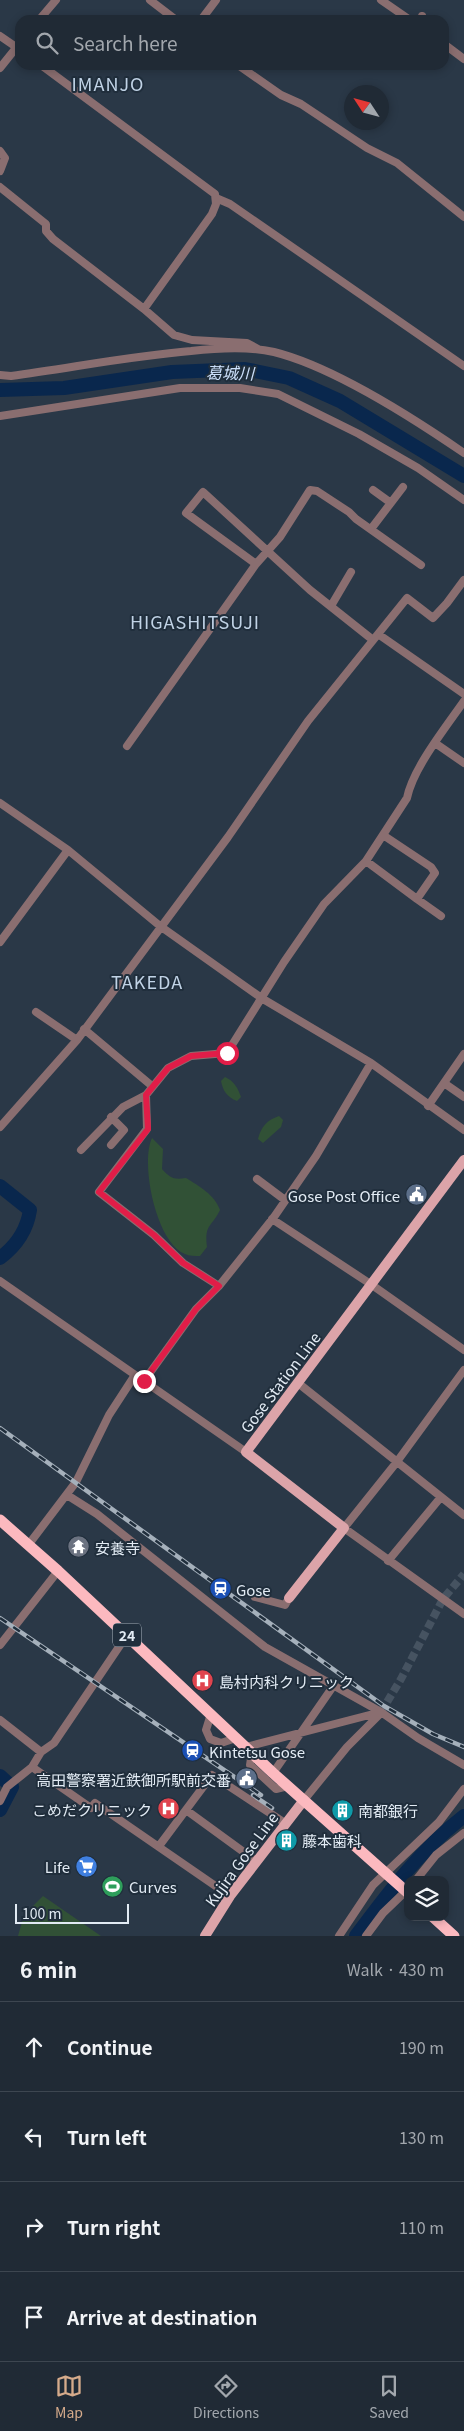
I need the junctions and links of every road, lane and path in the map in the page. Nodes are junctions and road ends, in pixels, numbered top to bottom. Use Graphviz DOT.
graph roads {
  1 [pos="56,0"];
  2 [pos="150,0"];
  3 [pos="216,0"];
  4 [pos="381,0"];
  5 [pos="43,15"];
  6 [pos="170,15"];
  7 [pos="205,15"];
  8 [pos="403,15"];
  9 [pos="0,36"];
  10 [pos="15,44"];
  11 [pos="449,48"];
  12 [pos="15,51"];
  13 [pos="464,59"];
  14 [pos="0,68"];
  15 [pos="48,70"];
  16 [pos="245,70"];
  17 [pos="0,151"];
  18 [pos="0,171"];
  19 [pos="0,187"];
  20 [pos="216,198"];
  21 [pos="464,217"];
  22 [pos="144,309"];
  23 [pos="260,350"];
  24 [pos="464,366"];
  25 [pos="0,375"];
  26 [pos="0,416"];
  27 [pos="464,453"];
  28 [pos="403,488"];
  29 [pos="373,490"];
  30 [pos="464,500"];
  31 [pos="391,503"];
  32 [pos="371,529"];
  33 [pos="267,550"];
  34 [pos="256,564"];
  35 [pos="420,565"];
  36 [pos="351,572"];
  37 [pos="464,580"];
  38 [pos="331,606"];
  39 [pos="375,637"];
  40 [pos="464,694"];
  41 [pos="464,701"];
  42 [pos="434,744"];
  43 [pos="127,746"];
  44 [pos="464,763"];
  45 [pos="0,803"];
  46 [pos="383,835"];
  47 [pos="68,850"];
  48 [pos="366,861"];
  49 [pos="417,899"];
  50 [pos="440,916"];
  51 [pos="160,926"];
  52 [pos="0,942"];
  53 [pos="262,999"];
  54 [pos="36,1012"];
  55 [pos="84,1029"];
  56 [pos="77,1040"];
  57 [pos="464,1054"];
  58 [pos="371,1063"];
  59 [pos="444,1083"];
  60 [pos="152,1086"];
  61 [pos="146,1095"];
  62 [pos="464,1097"];
  63 [pos="428,1106"];
  64 [pos="111,1117"];
  65 [pos="0,1127"];
  66 [pos="464,1130"];
  67 [pos="111,1145"];
  68 [pos="81,1150"];
  69 [pos="464,1160"];
  70 [pos="257,1179"];
  71 [pos="285,1200"];
  72 [pos="272,1219"];
  73 [pos="0,1281"];
  74 [pos="372,1285"];
  75 [pos="219,1286"];
  76 [pos="464,1350"];
  77 [pos="464,1370"];
  78 [pos="135,1375"];
  79 [pos="144,1381"];
  80 [pos="298,1383"];
  81 [pos="246,1452"];
  82 [pos="396,1462"];
  83 [pos="67,1494"];
  84 [pos="441,1497"];
  85 [pos="464,1515"];
  86 [pos="0,1520"];
  87 [pos="344,1528"];
  88 [pos="29,1544"];
  89 [pos="388,1561"];
  90 [pos="58,1571"];
  91 [pos="255,1597"];
  92 [pos="289,1598"];
  93 [pos="464,1614"];
  94 [pos="127,1635"];
  95 [pos="2,1640"];
  96 [pos="334,1685"];
  97 [pos="381,1712"];
  98 [pos="211,1714"];
  99 [pos="0,1720"];
  100 [pos="301,1733"];
  101 [pos="236,1738"];
  102 [pos="249,1750"];
  103 [pos="40,1752"];
  104 [pos="464,1765"];
  105 [pos="32,1767"];
  106 [pos="274,1772"];
  107 [pos="288,1786"];
  108 [pos="464,1789"];
  109 [pos="304,1800"];
  110 [pos="0,1802"];
  111 [pos="186,1810"];
  112 [pos="286,1824"];
  113 [pos="464,1833"];
  114 [pos="158,1846"];
  115 [pos="256,1861"];
  116 [pos="388,1876"];
  117 [pos="419,1876"];
  118 [pos="404,1888"];
  119 [pos="404,1892"];
  120 [pos="230,1896"];
  121 [pos="437,1921"];
  122 [pos="205,1936"];
  123 [pos="339,1936"];
  124 [pos="366,1936"];
  125 [pos="454,1936"];
  1 -- 5 [label="street"];
  2 -- 6 [label="street"];
  3 -- 7 [label="street"];
  4 -- 8 [label="street"];
  9 -- 10 [label="street"];
  11 -- 13 [label="street"];
  12 -- 14 [label="street"];
  15 -- 20 [label="street"];
  16 -- 21 [label="street"];
  17 -- 18 [label="street"];
  19 -- 22 [label="street"];
  20 -- 22 [label="street"];
  20 -- 24 [label="street"];
  22 -- 23 [label="street"];
  23 -- 25 [label="street"];
  23 -- 27 [label="street"];
  26 -- 30 [label="street"];
  28 -- 31 [label="street"];
  29 -- 31 [label="street"];
  31 -- 32 [label="street"];
  32 -- 33 [label="street"];
  32 -- 35 [label="street"];
  33 -- 34 [label="street"];
  33 -- 34 [label="street"];
  33 -- 38 [label="street"];
  34 -- 43 [label="street"];
  36 -- 38 [label="street"];
  37 -- 39 [label="street"];
  38 -- 39 [label="street"];
  39 -- 40 [label="street"];
  39 -- 51 [label="street"];
  41 -- 42 [label="street"];
  42 -- 44 [label="street"];
  42 -- 46 [label="street"];
  45 -- 47 [label="street"];
  46 -- 48 [label="street"];
  46 -- 49 [label="street"];
  47 -- 51 [label="street"];
  47 -- 52 [label="street"];
  48 -- 49 [label="street"];
  48 -- 53 [label="street"];
  49 -- 50 [label="street"];
  51 -- 53 [label="street"];
  51 -- 55 [label="street"];
  53 -- 58 [label="street"];
  53 -- 60 [label="street"];
  54 -- 56 [label="street"];
  55 -- 56 [label="street"];
  55 -- 60 [label="street"];
  56 -- 65 [label="street"];
  57 -- 59 [label="street"];
  58 -- 63 [label="street"];
  58 -- 71 [label="street"];
  59 -- 62 [label="street"];
  59 -- 63 [label="street"];
  60 -- 61 [label="street"];
  61 -- 64 [label="street"];
  61 -- 75 [label="street"];
  63 -- 66 [label="street"];
  64 -- 67 [label="street"];
  64 -- 68 [label="street"];
  69 -- 74 [label="main road, Gose Station Line"];
  70 -- 71 [label="street"];
  71 -- 72 [label="street"];
  72 -- 74 [label="street"];
  72 -- 75 [label="street"];
  73 -- 78 [label="street"];
  74 -- 76 [label="street"];
  74 -- 80 [label="main road, Gose Station Line"];
  75 -- 79 [label="street"];
  77 -- 82 [label="street"];
  78 -- 79 [label="street"];
  78 -- 83 [label="street"];
  79 -- 81 [label="street"];
  80 -- 81 [label="main road, Gose Station Line"];
  80 -- 82 [label="street"];
  81 -- 87 [label="main road, Gose Station Line"];
  82 -- 84 [label="street"];
  82 -- 87 [label="street"];
  83 -- 88 [label="street"];
  83 -- 96 [label="street"];
  84 -- 85 [label="street"];
  84 -- 89 [label="street"];
  86 -- 88 [label="highway, 24"];
  87 -- 89 [label="street"];
  87 -- 92 [label="main road"];
  88 -- 90 [label="highway, 24"];
  89 -- 93 [label="street"];
  90 -- 94 [label="highway, 24"];
  90 -- 95 [label="street"];
  91 -- 92 [label="street"];
  94 -- 98 [label="highway, 24"];
  94 -- 103 [label="street"];
  96 -- 97 [label="street"];
  96 -- 100 [label="street"];
  97 -- 100 [label="street"];
  97 -- 104 [label="street"];
  97 -- 109 [label="street"];
  98 -- 101 [label="highway, 24"];
  98 -- 101 [label="street"];
  99 -- 103 [label="street"];
  100 -- 102 [label="street"];
  100 -- 106 [label="street"];
  101 -- 102 [label="highway, 24"];
  102 -- 106 [label="highway, 24"];
  102 -- 107 [label="street"];
  103 -- 105 [label="street"];
  105 -- 110 [label="street"];
  105 -- 114 [label="street"];
  106 -- 107 [label="highway, 24"];
  107 -- 109 [label="highway, 24"];
  108 -- 116 [label="street"];
  109 -- 112 [label="main road, Kujira Gose Line"];
  109 -- 116 [label="highway, 24"];
  111 -- 112 [label="street"];
  111 -- 114 [label="street"];
  111 -- 115 [label="street"];
  112 -- 115 [label="main road, Kujira Gose Line"];
  113 -- 117 [label="street"];
  114 -- 120 [label="street"];
  115 -- 120 [label="main road, Kujira Gose Line"];
  116 -- 118 [label="highway, 24"];
  116 -- 123 [label="street"];
  119 -- 124 [label="street"];
  120 -- 122 [label="main road, Kujira Gose Line"];
  121 -- 125 [label="highway"];
}
